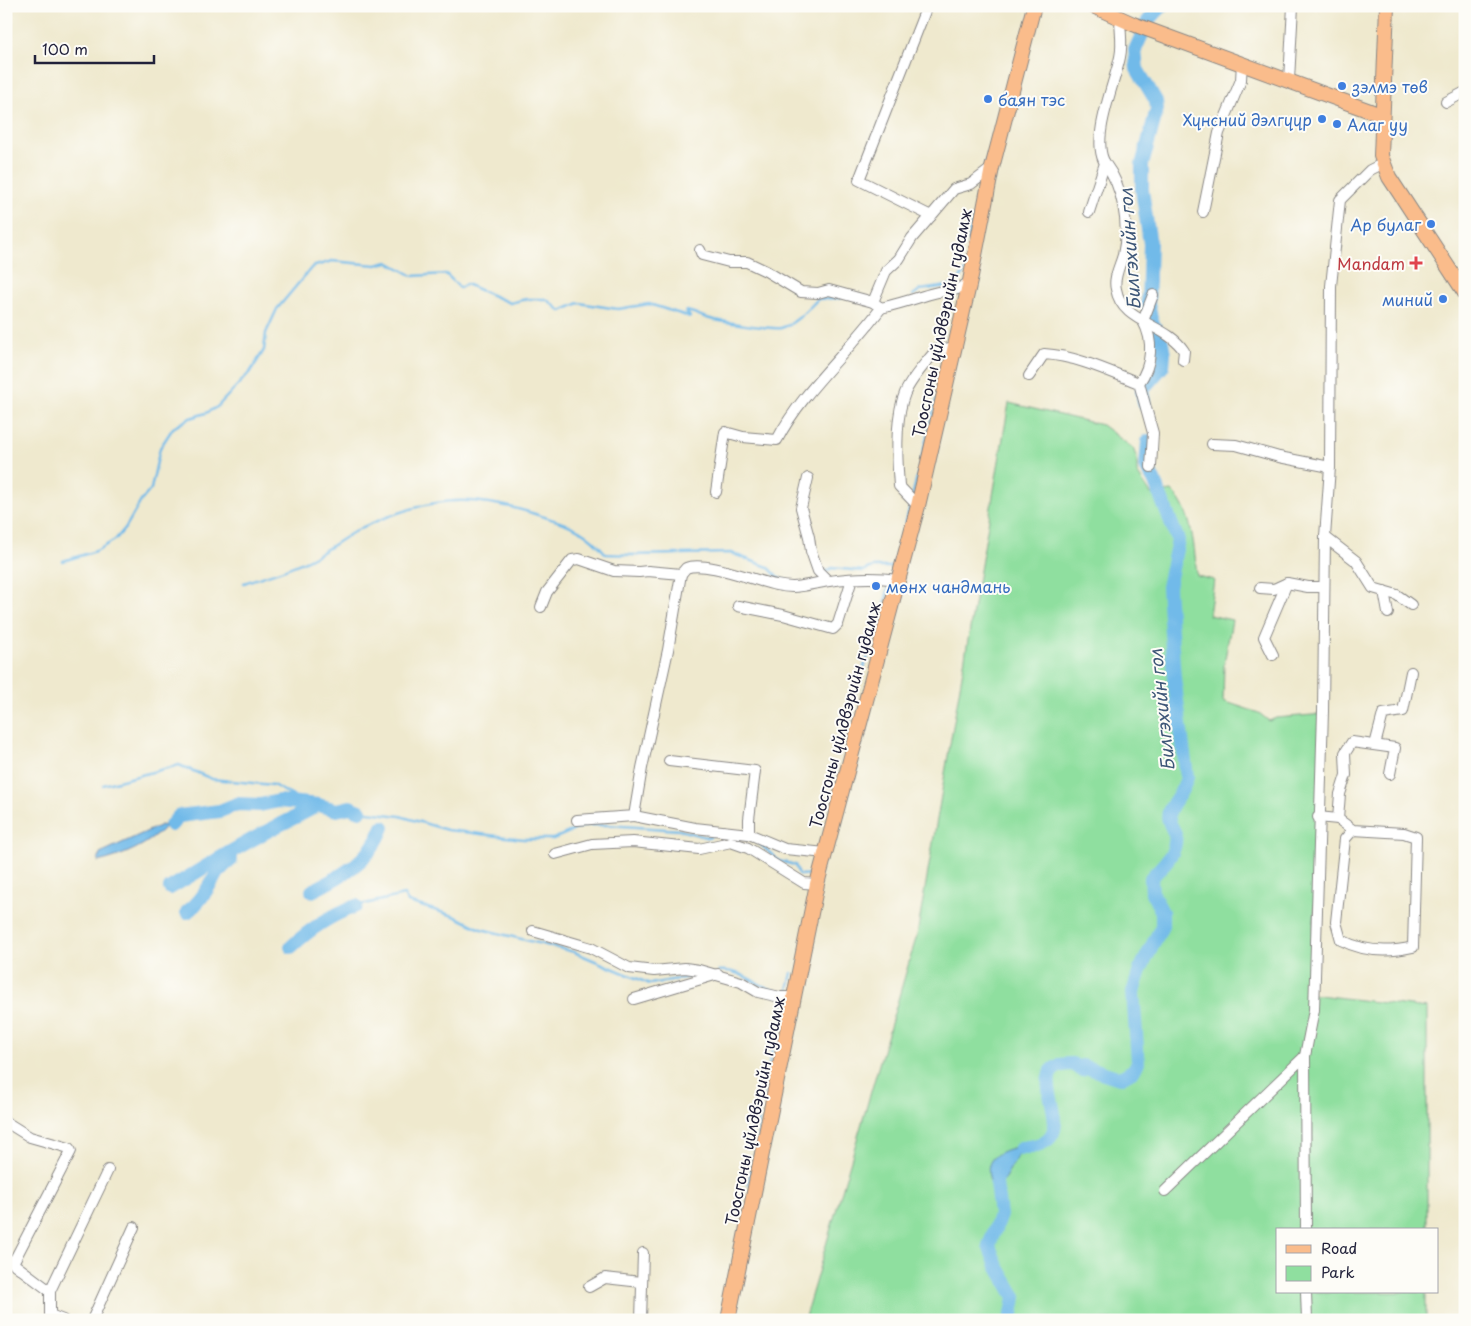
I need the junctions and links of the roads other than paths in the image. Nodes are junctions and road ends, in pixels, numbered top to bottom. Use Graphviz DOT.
graph roads {
  1 [pos="927,6"];
  2 [pos="1034,6"];
  3 [pos="1092,6"];
  4 [pos="1292,6"];
  5 [pos="1387,6"];
  6 [pos="1120,18"];
  7 [pos="1242,62"];
  8 [pos="1289,80"];
  9 [pos="1465,92"];
  10 [pos="1446,102"];
  11 [pos="1382,115"];
  12 [pos="1105,162"];
  13 [pos="1382,164"];
  14 [pos="992,168"];
  15 [pos="1089,212"];
  16 [pos="1203,212"];
  17 [pos="931,216"];
  18 [pos="700,250"];
  19 [pos="970,280"];
  20 [pos="1465,293"];
  21 [pos="1153,295"];
  22 [pos="877,305"];
  23 [pos="1146,322"];
  24 [pos="955,348"];
  25 [pos="1183,360"];
  26 [pos="1029,376"];
  27 [pos="1139,384"];
  28 [pos="1212,444"];
  29 [pos="1152,467"];
  30 [pos="1330,467"];
  31 [pos="808,478"];
  32 [pos="716,492"];
  33 [pos="918,506"];
  34 [pos="1325,537"];
  35 [pos="681,574"];
  36 [pos="852,579"];
  37 [pos="898,580"];
  38 [pos="828,581"];
  39 [pos="1287,583"];
  40 [pos="1324,587"];
  41 [pos="1260,588"];
  42 [pos="1384,591"];
  43 [pos="1411,605"];
  44 [pos="738,606"];
  45 [pos="541,607"];
  46 [pos="1388,613"];
  47 [pos="1273,655"];
  48 [pos="1411,672"];
  49 [pos="1375,745"];
  50 [pos="669,761"];
  51 [pos="1390,774"];
  52 [pos="634,816"];
  53 [pos="1318,817"];
  54 [pos="1338,818"];
  55 [pos="577,820"];
  56 [pos="1353,830"];
  57 [pos="749,834"];
  58 [pos="826,853"];
  59 [pos="555,854"];
  60 [pos="817,884"];
  61 [pos="534,931"];
  62 [pos="718,974"];
  63 [pos="795,997"];
  64 [pos="634,999"];
  65 [pos="1305,1056"];
  66 [pos="6,1122"];
  67 [pos="108,1170"];
  68 [pos="1165,1191"];
  69 [pos="134,1227"];
  70 [pos="1306,1228"];
  71 [pos="644,1253"];
  72 [pos="10,1261"];
  73 [pos="641,1282"];
  74 [pos="589,1287"];
  75 [pos="50,1291"];
  76 [pos="1306,1294"];
  77 [pos="63,1320"];
  78 [pos="92,1320"];
  79 [pos="641,1320"];
  80 [pos="728,1320"];
  81 [pos="1307,1320"];
  1 -- 17 [label="street"];
  2 -- 14 [label="main road, Тоосгоны үйлдвэрийн гудамж"];
  3 -- 6 [label="main road"];
  4 -- 8 [label="street"];
  5 -- 11 [label="main road"];
  6 -- 7 [label="main road"];
  6 -- 12 [label="street"];
  7 -- 8 [label="main road"];
  7 -- 16 [label="street"];
  8 -- 11 [label="main road"];
  9 -- 10 [label="street"];
  11 -- 13 [label="main road"];
  12 -- 15 [label="street"];
  12 -- 23 [label="street"];
  13 -- 20 [label="main road"];
  13 -- 30 [label="street"];
  14 -- 17 [label="street"];
  14 -- 19 [label="main road, Тоосгоны үйлдвэрийн гудамж"];
  17 -- 22 [label="street"];
  18 -- 22 [label="street"];
  19 -- 22 [label="street"];
  19 -- 24 [label="main road, Тоосгоны үйлдвэрийн гудамж"];
  21 -- 23 [label="street"];
  22 -- 32 [label="street"];
  23 -- 25 [label="street"];
  23 -- 27 [label="street"];
  24 -- 33 [label="main road, Тоосгоны үйлдвэрийн гудамж"];
  24 -- 33 [label="street"];
  26 -- 27 [label="street"];
  27 -- 29 [label="street"];
  28 -- 30 [label="street"];
  30 -- 34 [label="street"];
  31 -- 38 [label="street"];
  33 -- 37 [label="main road, Тоосгоны үйлдвэрийн гудамж"];
  34 -- 40 [label="street"];
  34 -- 42 [label="street"];
  35 -- 38 [label="street"];
  35 -- 45 [label="street"];
  35 -- 52 [label="street"];
  36 -- 37 [label="street"];
  36 -- 38 [label="street"];
  36 -- 44 [label="street"];
  37 -- 58 [label="main road, Тоосгоны үйлдвэрийн гудамж"];
  39 -- 40 [label="street"];
  39 -- 41 [label="street"];
  39 -- 47 [label="street"];
  40 -- 53 [label="street"];
  42 -- 43 [label="street"];
  42 -- 46 [label="street"];
  48 -- 49 [label="street"];
  49 -- 51 [label="street"];
  49 -- 54 [label="street"];
  50 -- 57 [label="street"];
  52 -- 55 [label="street"];
  52 -- 57 [label="street"];
  53 -- 54 [label="street"];
  53 -- 65 [label="street"];
  54 -- 56 [label="street"];
  56 -- 56 [label="street"];
  57 -- 58 [label="street"];
  58 -- 60 [label="main road, Тоосгоны үйлдвэрийн гудамж"];
  59 -- 60 [label="street"];
  60 -- 63 [label="main road, Тоосгоны үйлдвэрийн гудамж"];
  61 -- 62 [label="street"];
  62 -- 63 [label="street"];
  62 -- 64 [label="street"];
  63 -- 80 [label="main road, Тоосгоны үйлдвэрийн гудамж"];
  65 -- 68 [label="street"];
  65 -- 70 [label="street"];
  66 -- 72 [label="street"];
  67 -- 75 [label="street"];
  69 -- 78 [label="street"];
  71 -- 73 [label="street"];
  72 -- 75 [label="street"];
  73 -- 74 [label="street"];
  73 -- 79 [label="street"];
  75 -- 77 [label="street"];
  76 -- 81 [label="street"];
}
